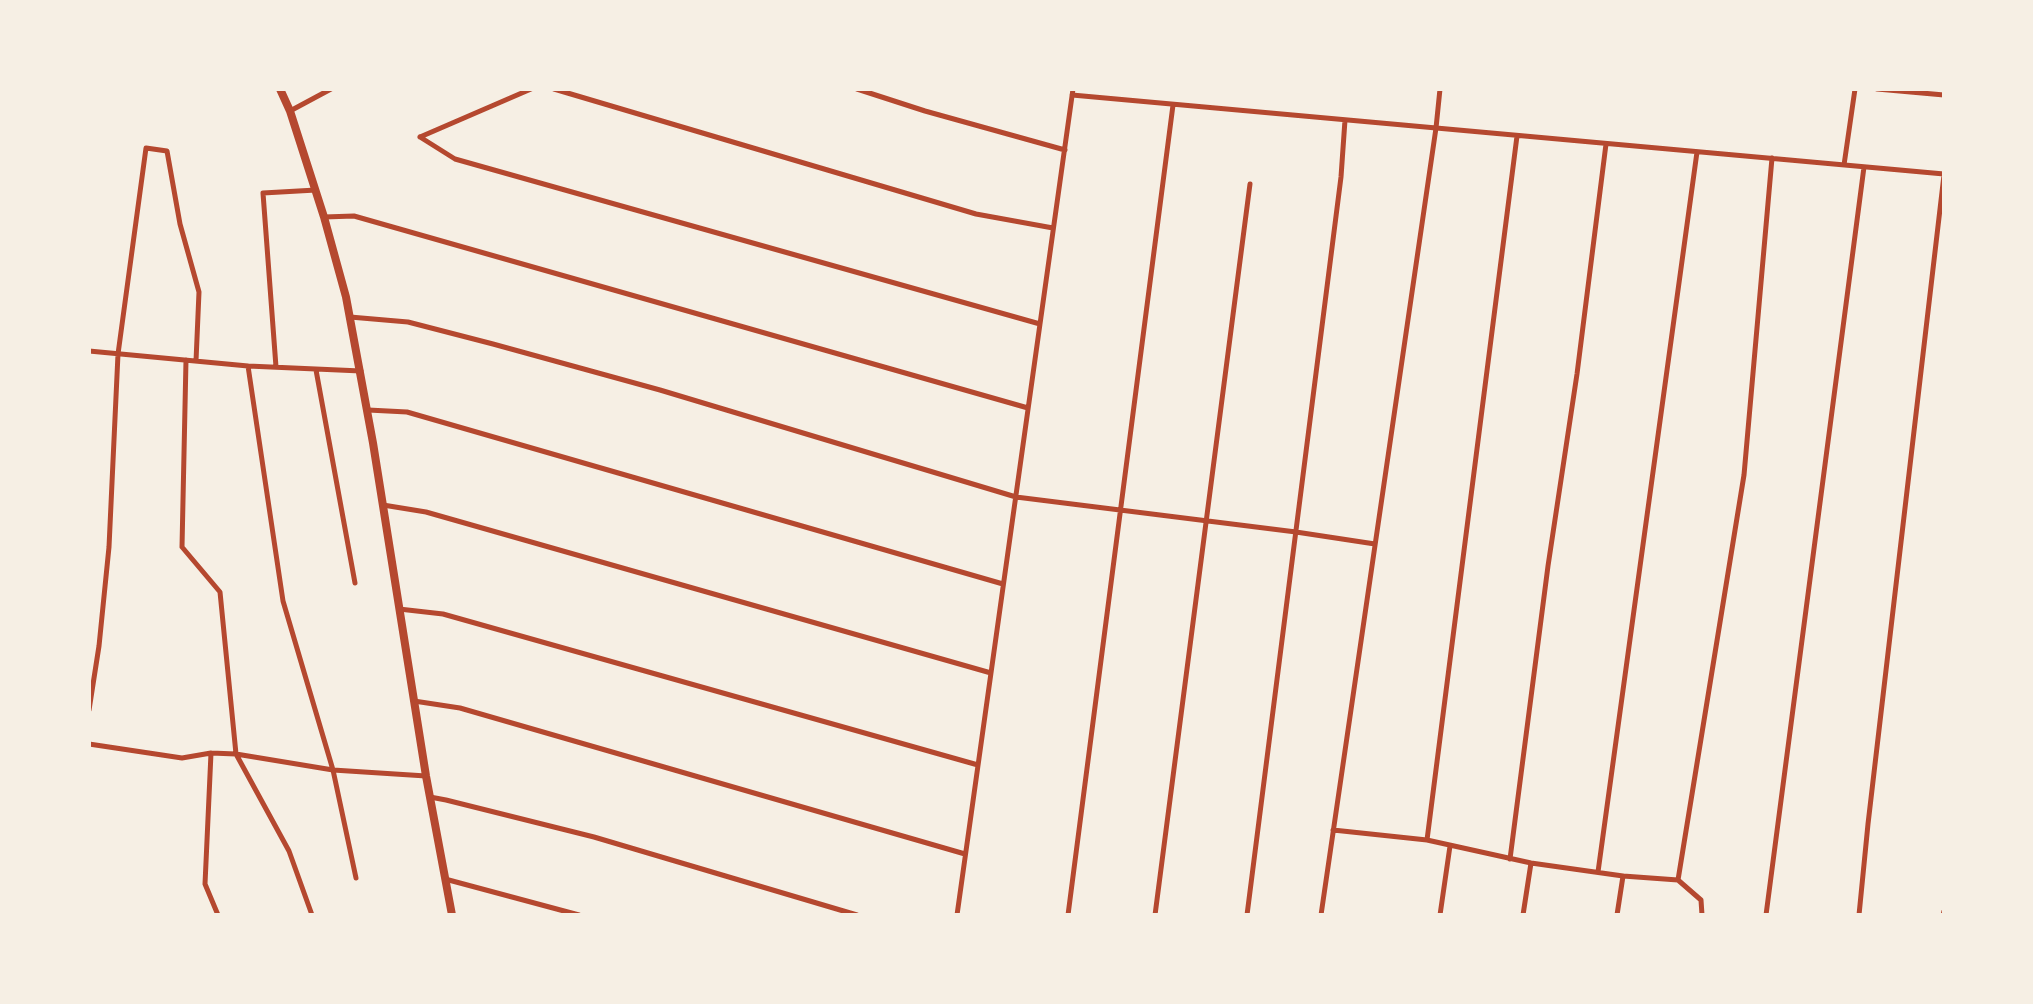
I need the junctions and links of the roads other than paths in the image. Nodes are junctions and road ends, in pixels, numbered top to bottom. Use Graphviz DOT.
graph roads {
  1 [pos="280,89"];
  2 [pos="331,89"];
  3 [pos="531,89"];
  4 [pos="554,89"];
  5 [pos="857,89"];
  6 [pos="1440,89"];
  7 [pos="1855,89"];
  8 [pos="1877,89"];
  9 [pos="1073,92"];
  10 [pos="1944,96"];
  11 [pos="1173,105"];
  12 [pos="290,111"];
  13 [pos="1345,120"];
  14 [pos="1436,128"];
  15 [pos="1517,135"];
  16 [pos="1606,144"];
  17 [pos="1065,150"];
  18 [pos="1697,152"];
  19 [pos="1773,159"];
  20 [pos="1844,165"];
  21 [pos="1864,167"];
  22 [pos="1944,174"];
  23 [pos="1250,184"];
  24 [pos="316,190"];
  25 [pos="324,217"];
  26 [pos="1054,228"];
  27 [pos="351,317"];
  28 [pos="1040,324"];
  29 [pos="89,351"];
  30 [pos="118,354"];
  31 [pos="186,360"];
  32 [pos="195,361"];
  33 [pos="248,366"];
  34 [pos="276,367"];
  35 [pos="316,370"];
  36 [pos="361,371"];
  37 [pos="1028,408"];
  38 [pos="368,410"];
  39 [pos="1016,497"];
  40 [pos="383,505"];
  41 [pos="1121,509"];
  42 [pos="1207,521"];
  43 [pos="1296,532"];
  44 [pos="1375,544"];
  45 [pos="355,583"];
  46 [pos="1003,584"];
  47 [pos="399,609"];
  48 [pos="991,673"];
  49 [pos="414,701"];
  50 [pos="89,710"];
  51 [pos="89,744"];
  52 [pos="211,753"];
  53 [pos="236,754"];
  54 [pos="978,765"];
  55 [pos="333,770"];
  56 [pos="426,776"];
  57 [pos="430,797"];
  58 [pos="1333,830"];
  59 [pos="1427,840"];
  60 [pos="1451,846"];
  61 [pos="965,854"];
  62 [pos="1510,859"];
  63 [pos="1531,863"];
  64 [pos="1598,872"];
  65 [pos="1623,876"];
  66 [pos="356,878"];
  67 [pos="445,879"];
  68 [pos="1678,880"];
  69 [pos="218,915"];
  70 [pos="312,915"];
  71 [pos="452,915"];
  72 [pos="579,915"];
  73 [pos="857,915"];
  74 [pos="957,915"];
  75 [pos="1068,915"];
  76 [pos="1155,915"];
  77 [pos="1247,915"];
  78 [pos="1321,915"];
  79 [pos="1440,915"];
  80 [pos="1523,915"];
  81 [pos="1617,915"];
  82 [pos="1702,915"];
  83 [pos="1766,915"];
  84 [pos="1859,915"];
  1 -- 12 [label="main road"];
  2 -- 12 [label="street"];
  3 -- 28 [label="street"];
  4 -- 26 [label="street"];
  5 -- 17 [label="street"];
  6 -- 14 [label="street"];
  7 -- 20 [label="street"];
  8 -- 10 [label="street"];
  9 -- 11 [label="street"];
  9 -- 17 [label="street"];
  11 -- 13 [label="street"];
  11 -- 41 [label="street"];
  12 -- 24 [label="main road"];
  13 -- 14 [label="street"];
  13 -- 43 [label="street"];
  14 -- 15 [label="street"];
  14 -- 44 [label="street"];
  15 -- 16 [label="street"];
  15 -- 59 [label="street"];
  16 -- 18 [label="street"];
  16 -- 62 [label="street"];
  17 -- 26 [label="street"];
  18 -- 19 [label="street"];
  18 -- 64 [label="street"];
  19 -- 20 [label="street"];
  19 -- 68 [label="street"];
  20 -- 21 [label="street"];
  21 -- 22 [label="street"];
  21 -- 83 [label="street"];
  22 -- 84 [label="street"];
  23 -- 42 [label="street"];
  24 -- 25 [label="main road"];
  24 -- 34 [label="street"];
  25 -- 27 [label="main road"];
  25 -- 37 [label="street"];
  26 -- 28 [label="street"];
  27 -- 36 [label="main road"];
  27 -- 39 [label="street"];
  28 -- 37 [label="street"];
  29 -- 30 [label="street"];
  30 -- 31 [label="street"];
  30 -- 32 [label="street"];
  30 -- 50 [label="street"];
  31 -- 32 [label="street"];
  31 -- 53 [label="street"];
  32 -- 33 [label="street"];
  33 -- 34 [label="street"];
  33 -- 55 [label="street"];
  34 -- 35 [label="street"];
  35 -- 36 [label="street"];
  35 -- 45 [label="street"];
  36 -- 38 [label="main road"];
  37 -- 39 [label="street"];
  38 -- 40 [label="main road"];
  38 -- 46 [label="street"];
  39 -- 41 [label="street"];
  39 -- 46 [label="street"];
  40 -- 47 [label="main road"];
  40 -- 48 [label="street"];
  41 -- 42 [label="street"];
  41 -- 75 [label="street"];
  42 -- 43 [label="street"];
  42 -- 76 [label="street"];
  43 -- 44 [label="street"];
  43 -- 77 [label="street"];
  44 -- 58 [label="street"];
  46 -- 48 [label="street"];
  47 -- 49 [label="main road"];
  47 -- 54 [label="street"];
  48 -- 54 [label="street"];
  49 -- 56 [label="main road"];
  49 -- 61 [label="street"];
  51 -- 52 [label="street"];
  52 -- 53 [label="street"];
  52 -- 69 [label="street"];
  53 -- 55 [label="street"];
  53 -- 70 [label="street"];
  54 -- 61 [label="street"];
  55 -- 56 [label="street"];
  55 -- 66 [label="street"];
  56 -- 57 [label="main road"];
  57 -- 67 [label="main road"];
  57 -- 73 [label="street"];
  58 -- 59 [label="street"];
  58 -- 78 [label="street"];
  59 -- 60 [label="street"];
  60 -- 62 [label="street"];
  60 -- 79 [label="street"];
  61 -- 74 [label="street"];
  62 -- 63 [label="street"];
  63 -- 64 [label="street"];
  63 -- 80 [label="street"];
  64 -- 65 [label="street"];
  65 -- 68 [label="street"];
  65 -- 81 [label="street"];
  67 -- 71 [label="main road"];
  67 -- 72 [label="street"];
  68 -- 82 [label="street"];
}
